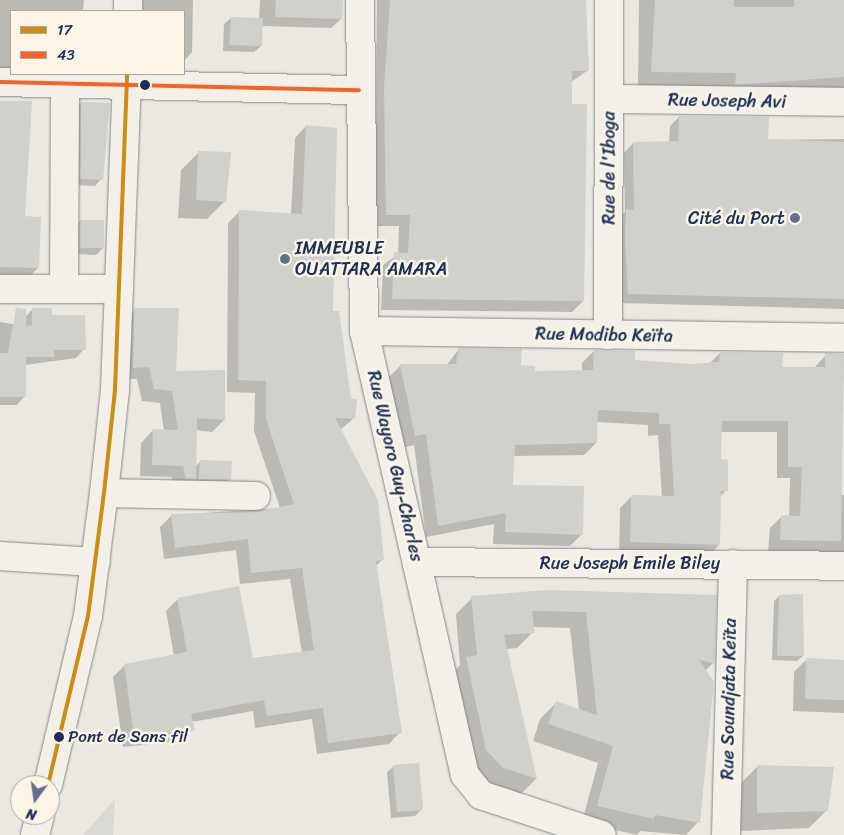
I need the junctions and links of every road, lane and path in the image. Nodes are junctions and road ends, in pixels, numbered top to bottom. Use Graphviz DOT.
graph roads {
  1 [pos="360,0"];
  2 [pos="609,0"];
  3 [pos="126,79"];
  4 [pos="0,82"];
  5 [pos="66,83"];
  6 [pos="359,90"];
  7 [pos="610,99"];
  8 [pos="844,102"];
  9 [pos="0,288"];
  10 [pos="64,289"];
  11 [pos="119,289"];
  12 [pos="364,331"];
  13 [pos="608,335"];
  14 [pos="844,338"];
  15 [pos="104,493"];
  16 [pos="256,496"];
  17 [pos="0,556"];
  18 [pos="96,562"];
  19 [pos="417,562"];
  20 [pos="733,564"];
  21 [pos="844,566"];
  22 [pos="51,775"];
  23 [pos="602,835"];
  24 [pos="726,835"];
  1 -- 6 [label="street, Rue Wayoro Guy-Charles"];
  2 -- 7 [label="street, Rue de l'Iboga"];
  3 -- 5 [label="street"];
  3 -- 6 [label="street"];
  3 -- 11 [label="street"];
  4 -- 5 [label="street"];
  5 -- 10 [label="street"];
  6 -- 12 [label="street, Rue Wayoro Guy-Charles"];
  7 -- 8 [label="street, Rue Joseph Avi"];
  7 -- 13 [label="street, Rue de l'Iboga"];
  9 -- 10 [label="street"];
  10 -- 11 [label="street"];
  11 -- 15 [label="street"];
  12 -- 13 [label="street, Rue Modibo Keïta"];
  12 -- 19 [label="street, Rue Wayoro Guy-Charles"];
  13 -- 14 [label="street, Rue Modibo Keïta"];
  15 -- 16 [label="street"];
  15 -- 18 [label="street"];
  17 -- 18 [label="street"];
  18 -- 22 [label="street"];
  19 -- 20 [label="street, Rue Joseph Emile Biley"];
  19 -- 23 [label="street, Rue Wayoro Guy-Charles"];
  20 -- 21 [label="street, Rue Joseph Emile Biley"];
  20 -- 24 [label="street, Rue Soundjata Keïta"];
}
